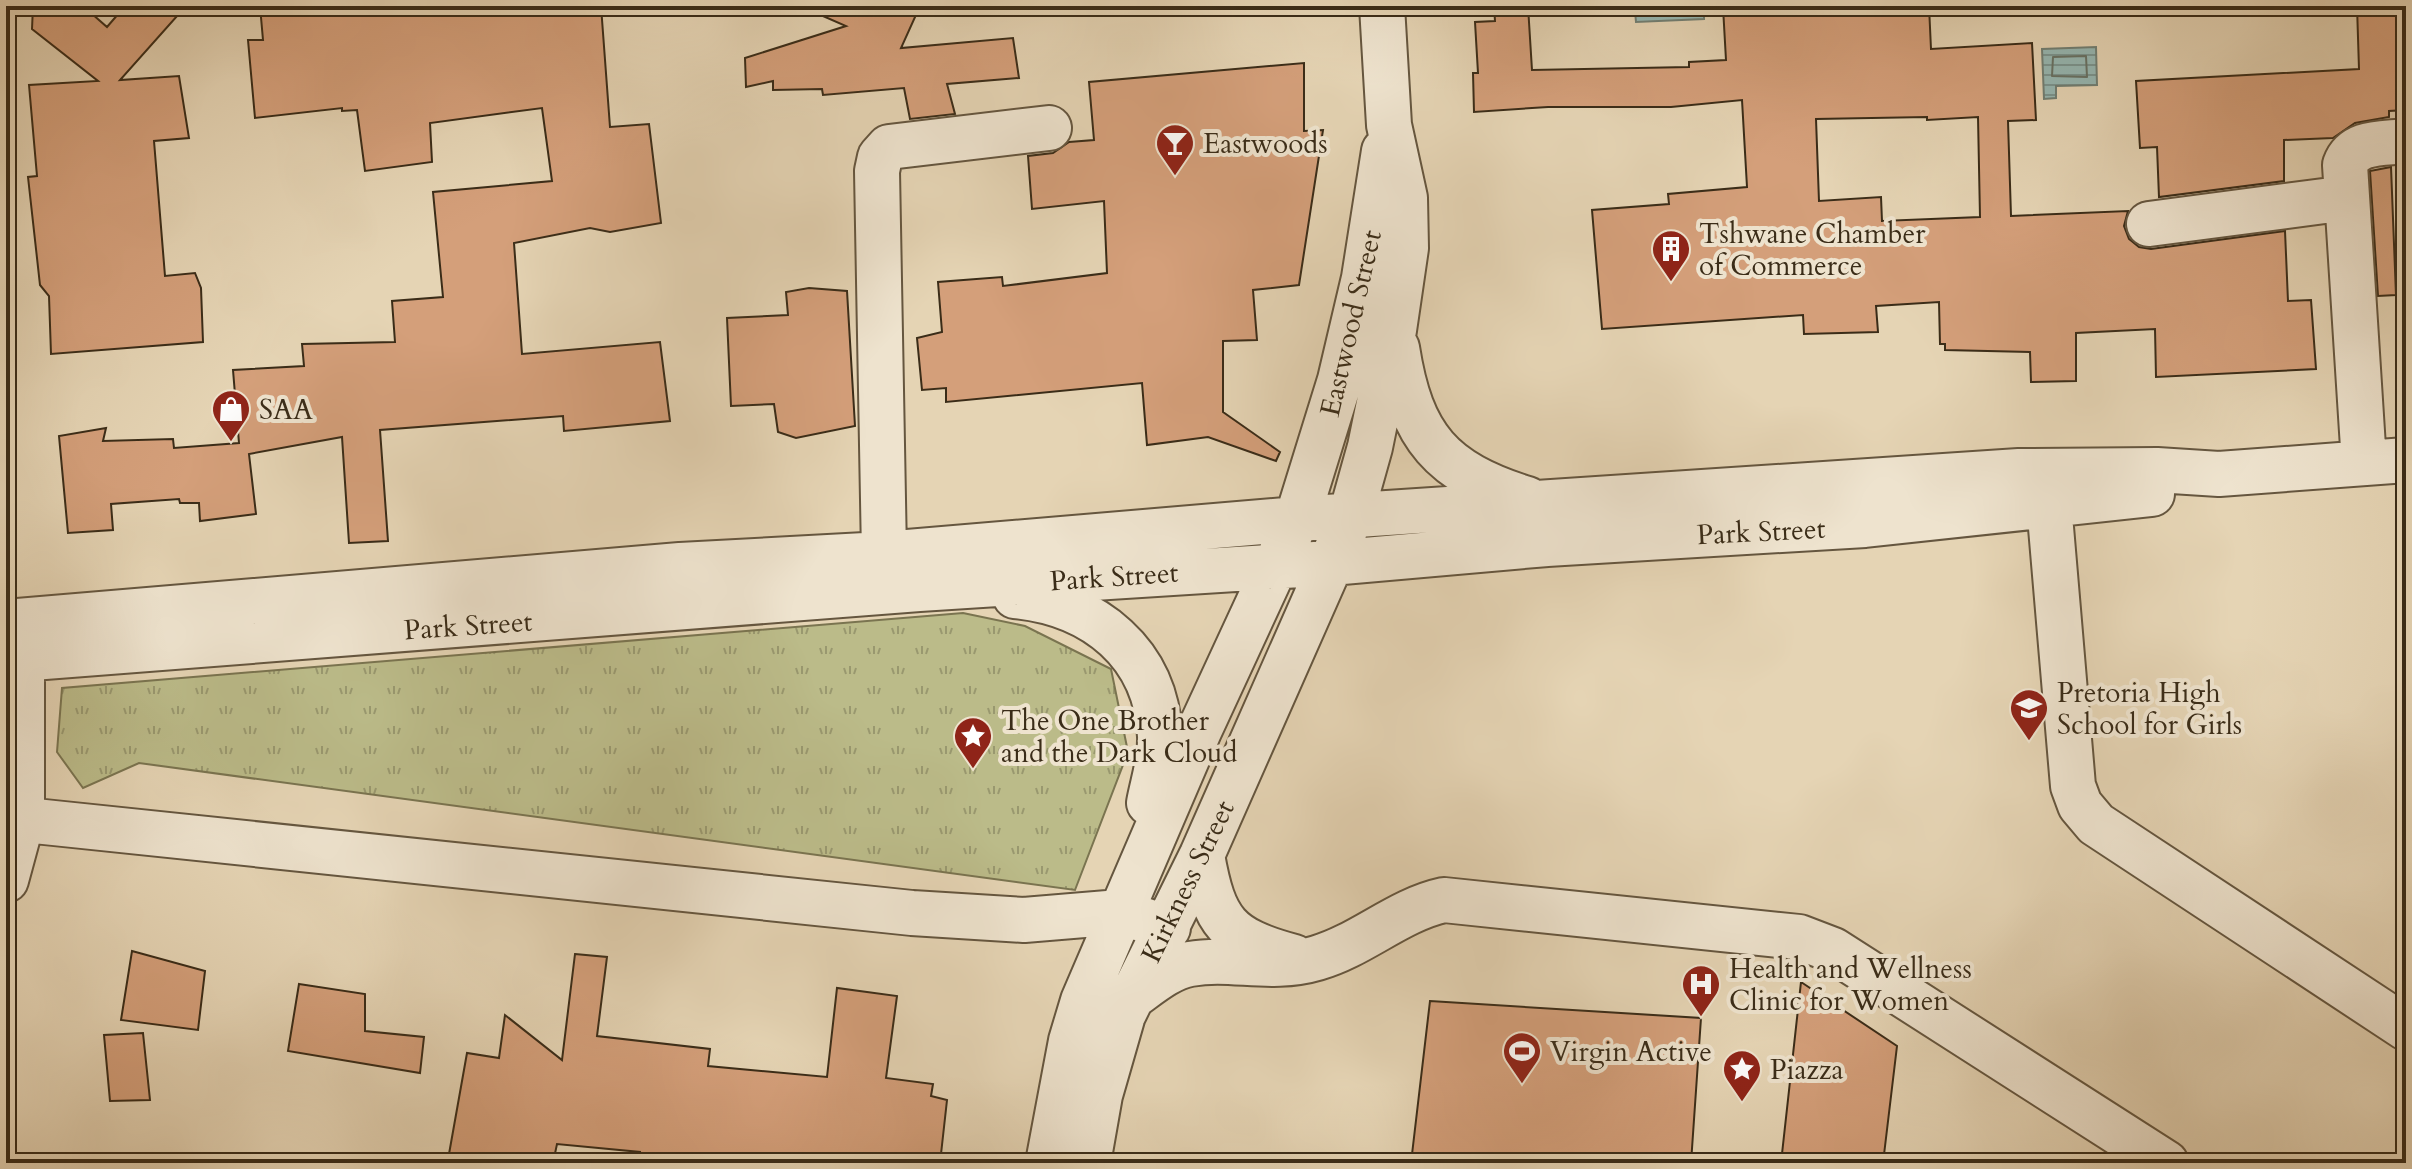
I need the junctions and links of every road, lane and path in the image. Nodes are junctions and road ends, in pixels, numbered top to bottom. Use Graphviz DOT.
graph roads {
  1 [pos="1382,6"];
  2 [pos="1389,125"];
  3 [pos="1049,128"];
  4 [pos="2406,141"];
  5 [pos="2347,198"];
  6 [pos="2149,224"];
  7 [pos="1394,330"];
  8 [pos="2385,461"];
  9 [pos="2219,474"];
  10 [pos="2049,504"];
  11 [pos="1544,505"];
  12 [pos="1351,515"];
  13 [pos="1297,519"];
  14 [pos="884,554"];
  15 [pos="1331,563"];
  16 [pos="1278,564"];
  17 [pos="919,589"];
  18 [pos="13,633"];
  19 [pos="14,819"];
  20 [pos="1202,855"];
  21 [pos="1138,869"];
  22 [pos="6,880"];
  23 [pos="1120,912"];
  24 [pos="1168,928"];
  25 [pos="1308,961"];
  26 [pos="1132,997"];
  27 [pos="2406,1028"];
  28 [pos="1048,1163"];
  29 [pos="1088,1163"];
  30 [pos="2166,1163"];
  1 -- 2 [label="street, Eastwood Street"];
  2 -- 7 [label="street, Eastwood Street"];
  2 -- 13 [label="street, Eastwood Street"];
  3 -- 14 [label="street"];
  4 -- 5 [label="street"];
  5 -- 6 [label="street"];
  5 -- 8 [label="street"];
  7 -- 11 [label="street"];
  7 -- 12 [label="street, Eastwood Street"];
  8 -- 9 [label="street, Park Street"];
  9 -- 10 [label="street, Park Street"];
  9 -- 11 [label="street, Park Street"];
  10 -- 15 [label="street, Park Street"];
  10 -- 27 [label="street"];
  11 -- 12 [label="street, Park Street"];
  12 -- 13 [label="street, Park Street"];
  12 -- 15 [label="street, Eastwood Street"];
  13 -- 14 [label="street, Park Street"];
  13 -- 16 [label="street, Eastwood Street"];
  14 -- 18 [label="street, Park Street"];
  15 -- 16 [label="street, Park Street"];
  15 -- 20 [label="street, Kirkness Street"];
  16 -- 17 [label="street, Park Street"];
  16 -- 21 [label="street, Kirkness Street"];
  17 -- 18 [label="street, Park Street"];
  17 -- 21 [label="street"];
  18 -- 19 [label="street"];
  19 -- 22 [label="street"];
  19 -- 23 [label="street"];
  20 -- 24 [label="street, Kirkness Street"];
  20 -- 25 [label="street"];
  21 -- 23 [label="street, Kirkness Street"];
  23 -- 24 [label="street"];
  23 -- 28 [label="street, Kirkness Street"];
  24 -- 26 [label="street, Kirkness Street"];
  25 -- 26 [label="street"];
  25 -- 30 [label="street"];
  26 -- 29 [label="street, Kirkness Street"];
}
